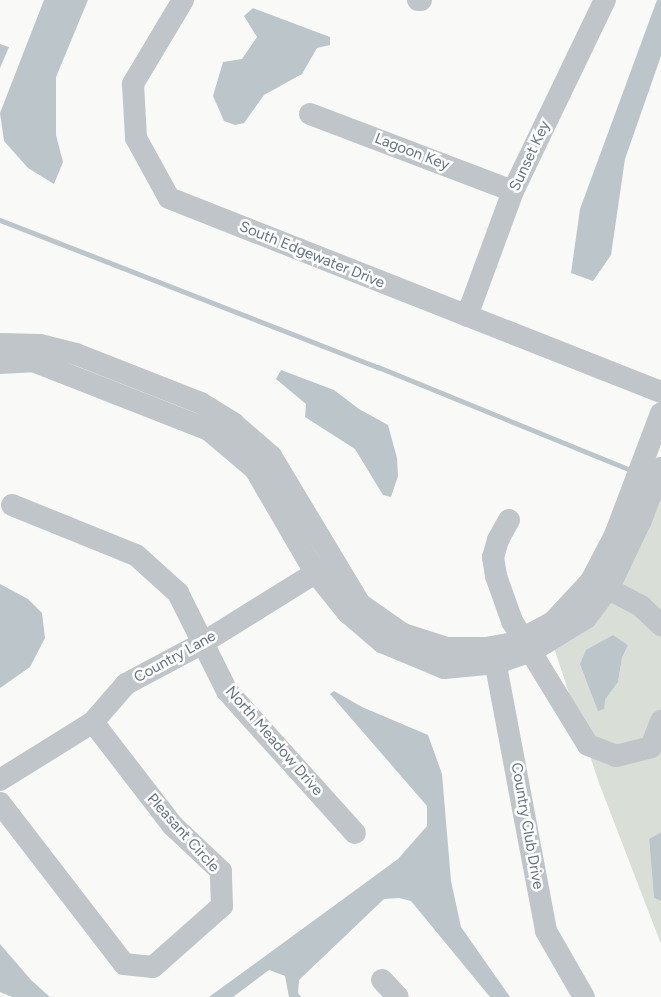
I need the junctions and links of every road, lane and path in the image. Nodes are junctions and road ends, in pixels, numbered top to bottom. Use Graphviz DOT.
graph roads {
  1 [pos="183,0"];
  2 [pos="605,0"];
  3 [pos="310,114"];
  4 [pos="513,191"];
  5 [pos="467,316"];
  6 [pos="0,344"];
  7 [pos="0,363"];
  8 [pos="134,388"];
  9 [pos="661,392"];
  10 [pos="661,413"];
  11 [pos="661,468"];
  12 [pos="12,505"];
  13 [pos="632,517"];
  14 [pos="509,520"];
  15 [pos="324,567"];
  16 [pos="600,584"];
  17 [pos="661,625"];
  18 [pos="201,644"];
  19 [pos="528,645"];
  20 [pos="495,655"];
  21 [pos="661,721"];
  22 [pos="93,722"];
  23 [pos="0,780"];
  24 [pos="0,803"];
  25 [pos="355,833"];
  26 [pos="382,980"];
  27 [pos="398,997"];
  28 [pos="584,997"];
  1 -- 5 [label="street, South Edgewater Drive"];
  2 -- 4 [label="street, Sunset Key"];
  3 -- 4 [label="street, Lagoon Key"];
  4 -- 5 [label="street, Sunset Key"];
  5 -- 9 [label="street, South Edgewater Drive"];
  6 -- 8 [label="street"];
  7 -- 8 [label="street"];
  8 -- 15 [label="street"];
  10 -- 13 [label="street"];
  11 -- 13 [label="street"];
  12 -- 18 [label="street, North Meadow Drive"];
  13 -- 16 [label="street"];
  14 -- 19 [label="street"];
  15 -- 18 [label="street, Country Lane"];
  15 -- 20 [label="street"];
  16 -- 17 [label="street"];
  16 -- 19 [label="street"];
  18 -- 22 [label="street, Country Lane"];
  18 -- 25 [label="street, North Meadow Drive"];
  19 -- 20 [label="street"];
  19 -- 21 [label="street"];
  20 -- 28 [label="street, Country Club Drive"];
  22 -- 23 [label="street, Country Lane"];
  22 -- 24 [label="street, Pleasant Circle"];
  26 -- 27 [label="street"];
}
